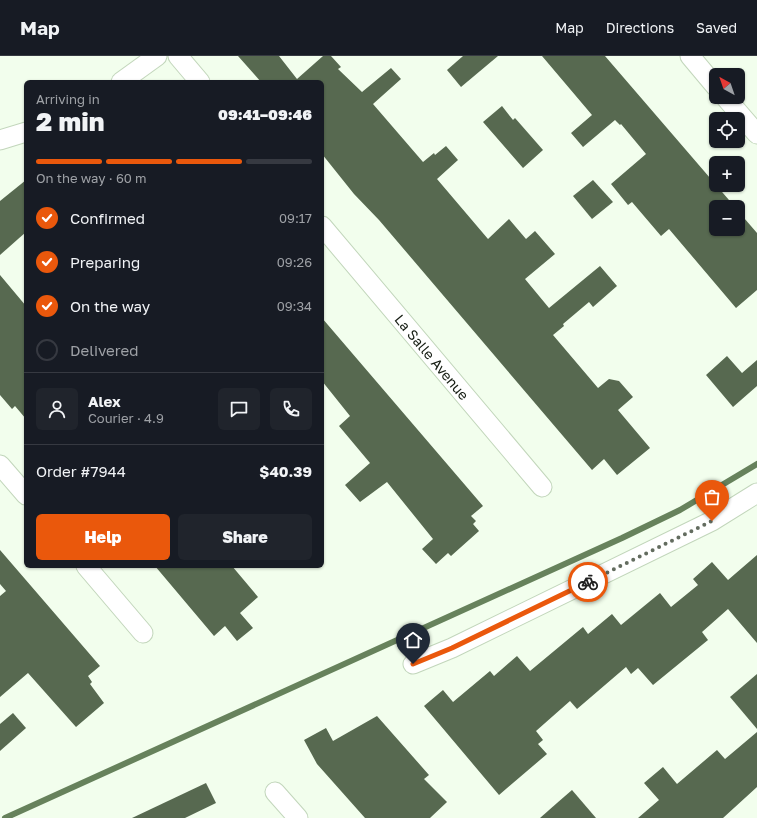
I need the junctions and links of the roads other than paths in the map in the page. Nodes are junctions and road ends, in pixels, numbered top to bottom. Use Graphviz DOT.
graph roads {
  1 [pos="157,56"];
  2 [pos="178,56"];
  3 [pos="690,56"];
  4 [pos="709,79"];
  5 [pos="124,80"];
  6 [pos="198,80"];
  7 [pos="731,104"];
  8 [pos="24,133"];
  9 [pos="757,134"];
  10 [pos="0,140"];
  11 [pos="324,228"];
  12 [pos="0,465"];
  13 [pos="542,487"];
  14 [pos="24,494"];
  15 [pos="757,494"];
  16 [pos="88,568"];
  17 [pos="144,633"];
  18 [pos="413,664"];
  19 [pos="275,792"];
  20 [pos="298,818"];
  1 -- 5 [label="street"];
  2 -- 6 [label="street"];
  3 -- 4 [label="street"];
  7 -- 9 [label="street"];
  8 -- 10 [label="street"];
  11 -- 13 [label="street, La Salle Avenue"];
  12 -- 14 [label="street"];
  15 -- 18 [label="street"];
  16 -- 17 [label="street"];
  19 -- 20 [label="street"];
}
